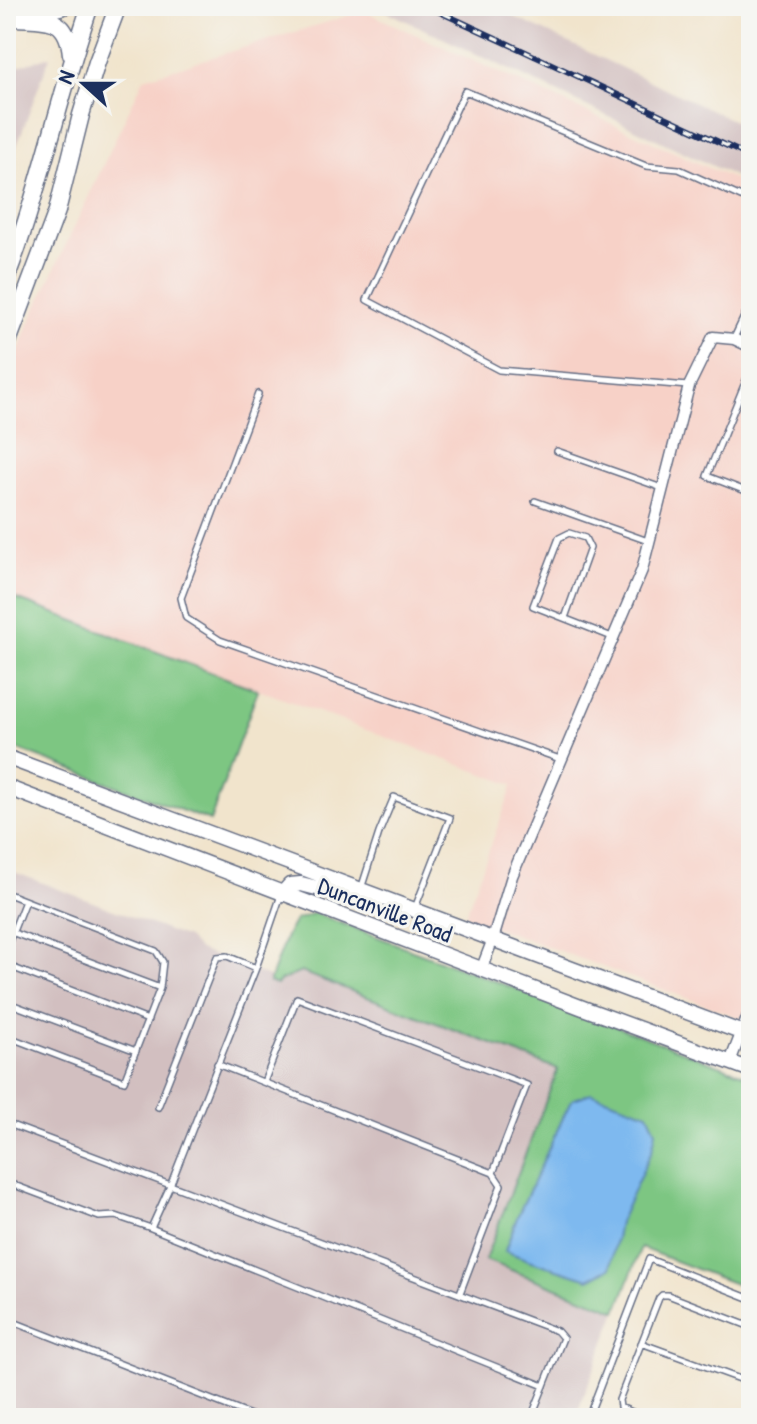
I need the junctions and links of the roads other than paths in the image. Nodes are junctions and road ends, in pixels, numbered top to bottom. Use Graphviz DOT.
graph roads {
  1 [pos="64,6"];
  2 [pos="90,6"];
  3 [pos="118,6"];
  4 [pos="10,20"];
  5 [pos="72,63"];
  6 [pos="741,197"];
  7 [pos="6,279"];
  8 [pos="6,295"];
  9 [pos="24,302"];
  10 [pos="751,302"];
  11 [pos="734,339"];
  12 [pos="6,347"];
  13 [pos="751,347"];
  14 [pos="751,368"];
  15 [pos="689,386"];
  16 [pos="258,394"];
  17 [pos="557,451"];
  18 [pos="663,488"];
  19 [pos="751,493"];
  20 [pos="535,501"];
  21 [pos="649,541"];
  22 [pos="565,618"];
  23 [pos="613,638"];
  24 [pos="6,757"];
  25 [pos="561,759"];
  26 [pos="6,787"];
  27 [pos="290,863"];
  28 [pos="361,890"];
  29 [pos="6,893"];
  30 [pos="282,894"];
  31 [pos="25,901"];
  32 [pos="751,909"];
  33 [pos="415,910"];
  34 [pos="751,918"];
  35 [pos="9,931"];
  36 [pos="493,939"];
  37 [pos="6,949"];
  38 [pos="6,965"];
  39 [pos="256,968"];
  40 [pos="481,970"];
  41 [pos="160,988"];
  42 [pos="6,1002"];
  43 [pos="751,1008"];
  44 [pos="148,1020"];
  45 [pos="747,1034"];
  46 [pos="6,1036"];
  47 [pos="136,1051"];
  48 [pos="730,1062"];
  49 [pos="217,1064"];
  50 [pos="751,1070"];
  51 [pos="264,1082"];
  52 [pos="158,1107"];
  53 [pos="6,1123"];
  54 [pos="493,1173"];
  55 [pos="6,1182"];
  56 [pos="170,1186"];
  57 [pos="151,1228"];
  58 [pos="460,1293"];
  59 [pos="751,1299"];
  60 [pos="6,1319"];
  61 [pos="751,1327"];
  62 [pos="641,1343"];
  63 [pos="751,1383"];
  64 [pos="544,1386"];
  65 [pos="258,1418"];
  66 [pos="531,1418"];
  67 [pos="588,1418"];
  68 [pos="646,1418"];
  1 -- 4 [label="main road"];
  2 -- 5 [label="main road"];
  3 -- 9 [label="main road"];
  4 -- 5 [label="main road"];
  5 -- 7 [label="main road"];
  6 -- 15 [label="lane"];
  8 -- 9 [label="main road"];
  9 -- 12 [label="main road"];
  10 -- 11 [label="lane"];
  11 -- 13 [label="street"];
  11 -- 15 [label="street"];
  14 -- 19 [label="lane"];
  15 -- 18 [label="street"];
  16 -- 25 [label="lane"];
  17 -- 18 [label="lane"];
  18 -- 21 [label="street"];
  20 -- 21 [label="lane"];
  21 -- 23 [label="street"];
  22 -- 22 [label="lane"];
  22 -- 23 [label="lane"];
  23 -- 25 [label="street"];
  24 -- 27 [label="main road, Duncanville Road"];
  25 -- 36 [label="street"];
  26 -- 30 [label="main road, Duncanville Road"];
  27 -- 28 [label="main road, Duncanville Road"];
  27 -- 30 [label="main road"];
  28 -- 30 [label="main road"];
  28 -- 33 [label="main road, Duncanville Road"];
  28 -- 33 [label="lane"];
  29 -- 31 [label="lane"];
  30 -- 39 [label="lane"];
  30 -- 40 [label="main road, Duncanville Road"];
  31 -- 35 [label="lane"];
  31 -- 41 [label="lane"];
  32 -- 34 [label="lane"];
  33 -- 36 [label="main road, Duncanville Road"];
  35 -- 37 [label="lane"];
  35 -- 41 [label="lane"];
  36 -- 40 [label="street"];
  36 -- 45 [label="main road, Duncanville Road"];
  38 -- 44 [label="lane"];
  39 -- 49 [label="lane"];
  39 -- 52 [label="lane"];
  40 -- 48 [label="main road, Duncanville Road"];
  41 -- 44 [label="lane"];
  42 -- 47 [label="lane"];
  43 -- 45 [label="street"];
  44 -- 47 [label="lane"];
  45 -- 48 [label="street"];
  46 -- 47 [label="lane"];
  48 -- 50 [label="main road, Duncanville Road"];
  49 -- 51 [label="lane"];
  49 -- 56 [label="lane"];
  51 -- 54 [label="lane"];
  51 -- 54 [label="lane"];
  53 -- 56 [label="lane"];
  54 -- 58 [label="lane"];
  55 -- 57 [label="lane"];
  56 -- 57 [label="lane"];
  56 -- 58 [label="lane"];
  57 -- 64 [label="lane"];
  58 -- 64 [label="lane"];
  59 -- 67 [label="lane"];
  60 -- 65 [label="lane"];
  61 -- 62 [label="lane"];
  62 -- 63 [label="lane"];
  62 -- 68 [label="lane"];
  64 -- 66 [label="lane"];
}
